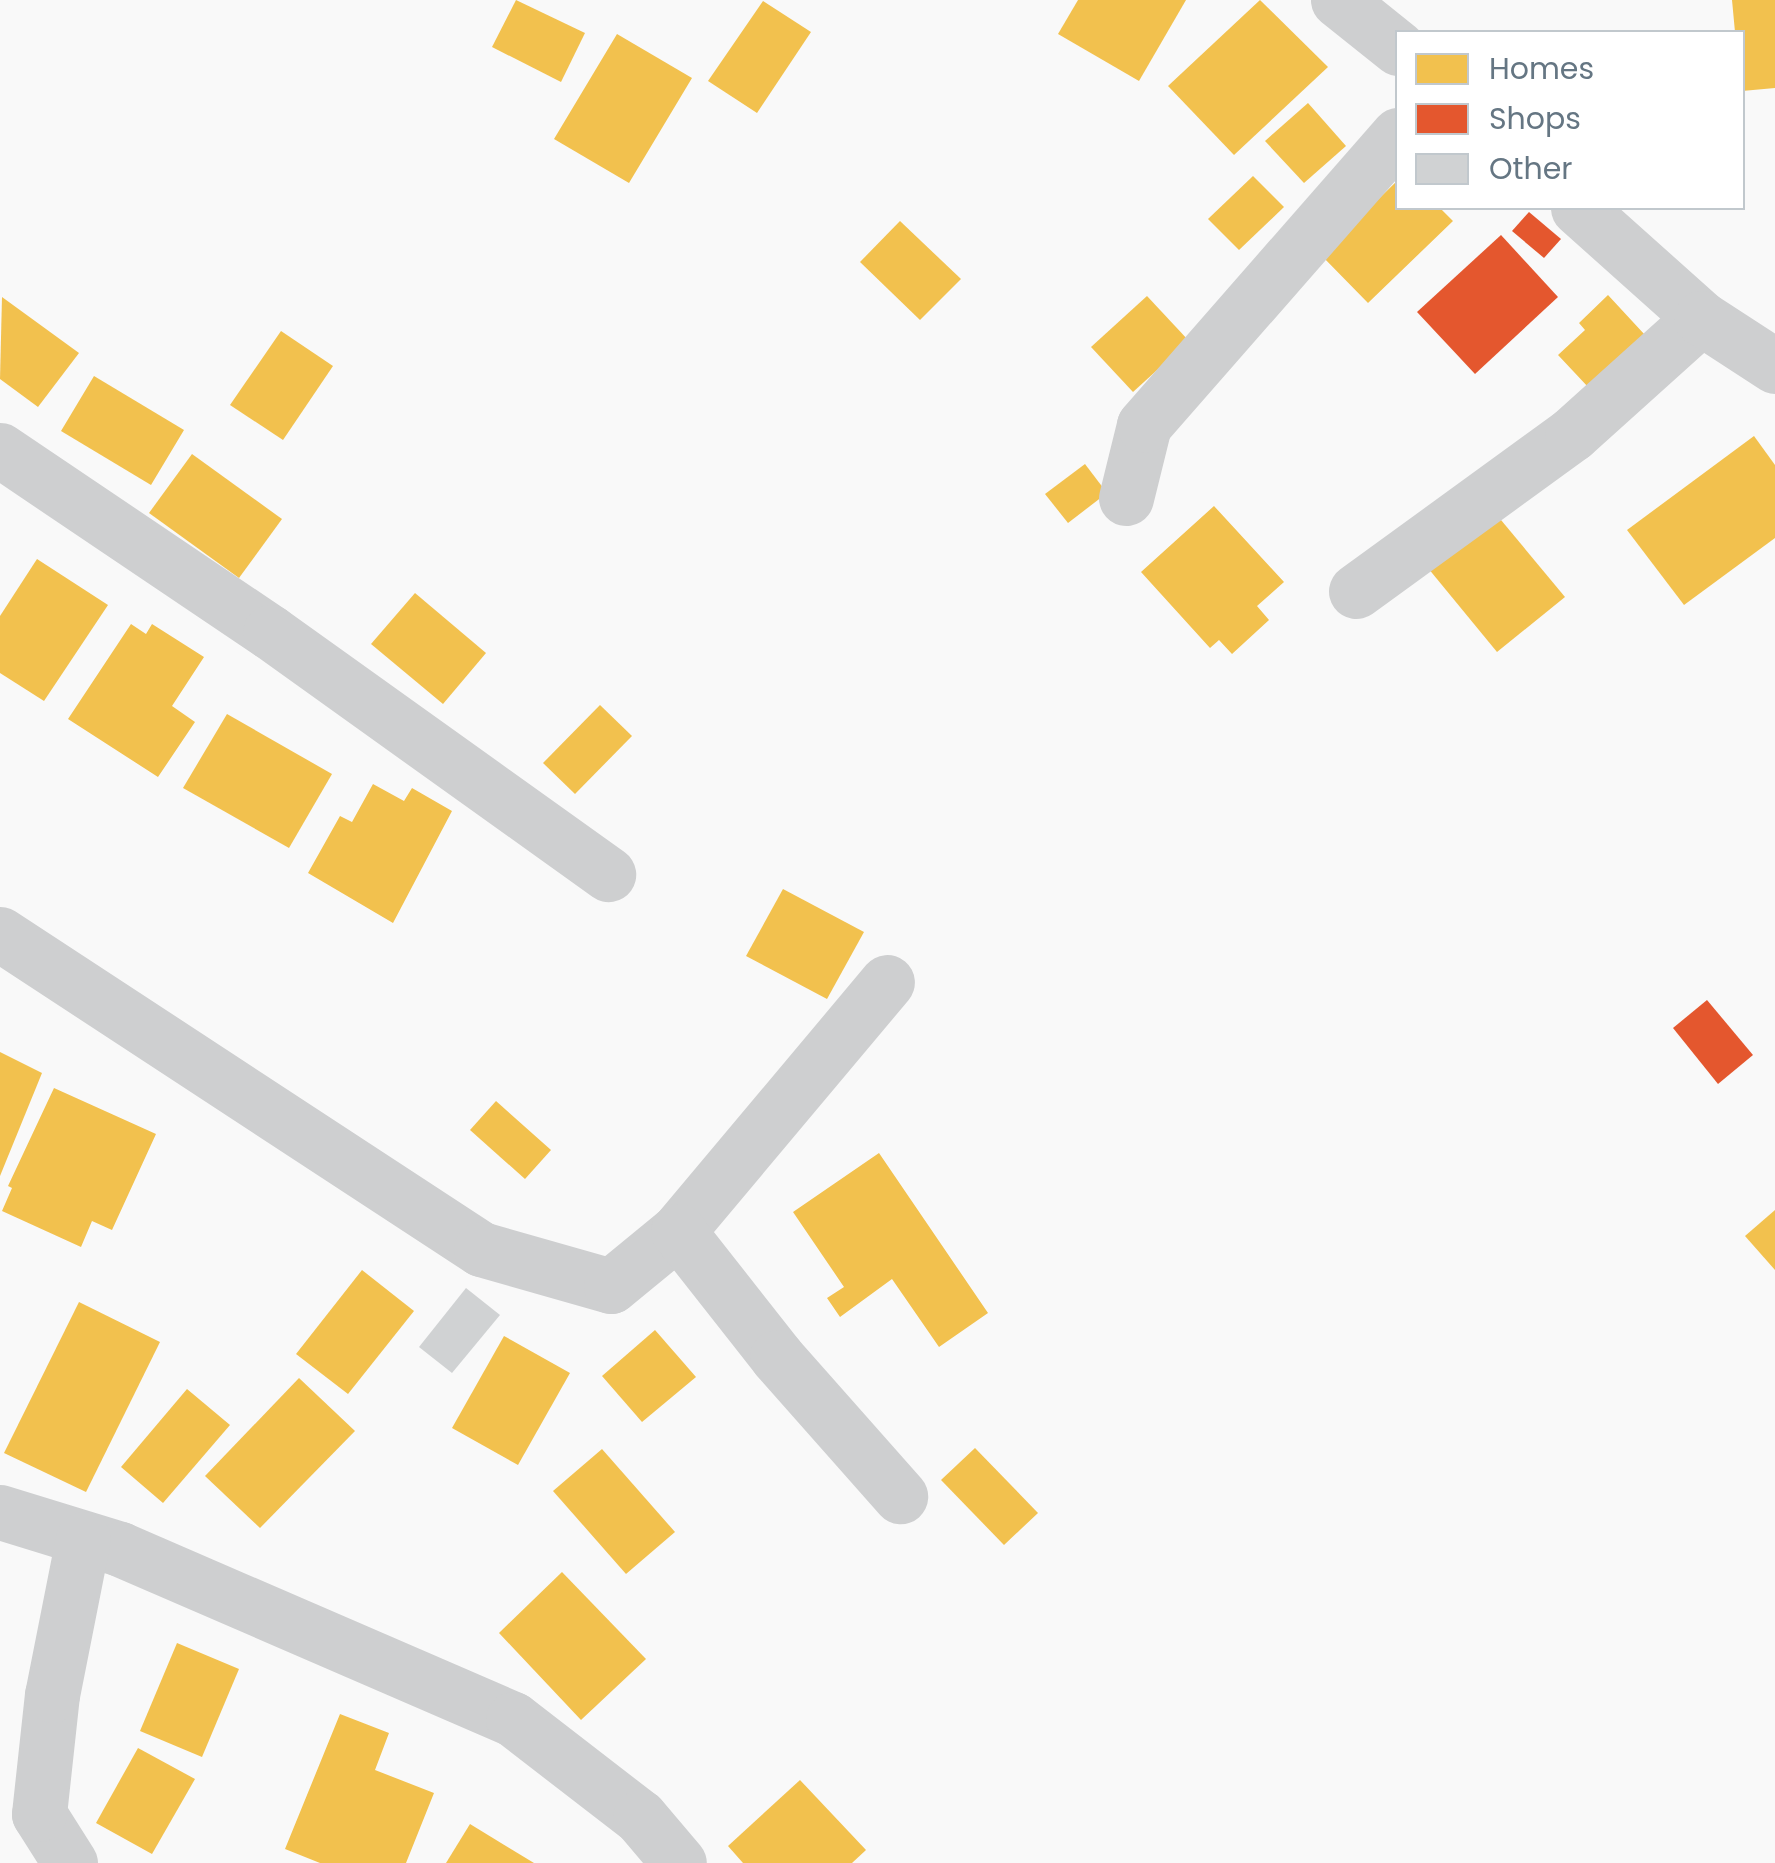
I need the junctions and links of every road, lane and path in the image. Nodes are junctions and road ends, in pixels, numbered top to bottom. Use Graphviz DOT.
graph roads {
  1 [pos="1338,0"];
  2 [pos="1395,46"];
  3 [pos="1395,138"];
  4 [pos="1580,210"];
  5 [pos="1700,318"];
  6 [pos="1775,366"];
  7 [pos="2,457"];
  8 [pos="1126,498"];
  9 [pos="1356,591"];
  10 [pos="608,874"];
  11 [pos="0,934"];
  12 [pos="887,982"];
  13 [pos="678,1231"];
  14 [pos="900,1496"];
  15 [pos="0,1512"];
  16 [pos="83,1538"];
  17 [pos="70,1863"];
  18 [pos="679,1863"];
  1 -- 2 [label="street"];
  3 -- 8 [label="street"];
  4 -- 5 [label="street"];
  5 -- 6 [label="street"];
  5 -- 9 [label="street"];
  7 -- 10 [label="street"];
  11 -- 13 [label="street"];
  12 -- 13 [label="street"];
  13 -- 14 [label="street"];
  15 -- 16 [label="street"];
  16 -- 17 [label="street"];
  16 -- 18 [label="street"];
}
